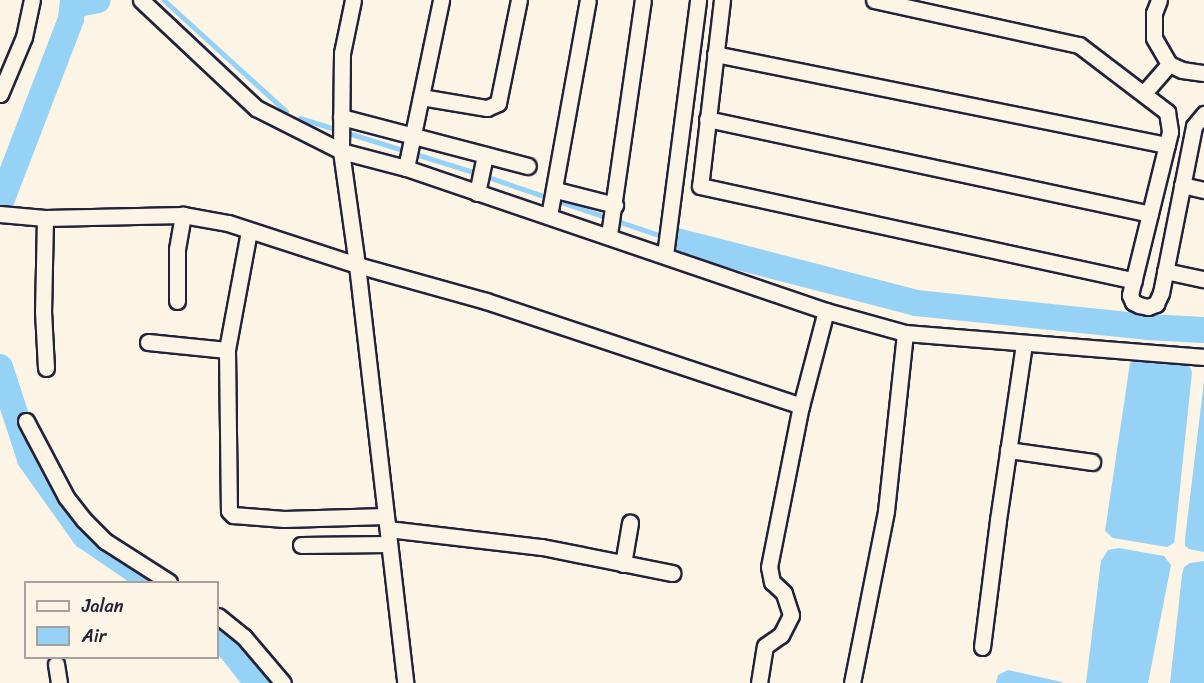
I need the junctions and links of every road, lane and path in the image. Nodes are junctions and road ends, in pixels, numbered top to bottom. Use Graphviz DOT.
graph roads {
  1 [pos="32,0"];
  2 [pos="141,0"];
  3 [pos="352,0"];
  4 [pos="441,0"];
  5 [pos="519,0"];
  6 [pos="588,0"];
  7 [pos="643,0"];
  8 [pos="698,0"];
  9 [pos="722,0"];
  10 [pos="874,0"];
  11 [pos="1160,0"];
  12 [pos="715,54"];
  13 [pos="1168,64"];
  14 [pos="1204,73"];
  15 [pos="1144,93"];
  16 [pos="0,94"];
  17 [pos="421,98"];
  18 [pos="1204,114"];
  19 [pos="707,118"];
  20 [pos="341,120"];
  21 [pos="341,145"];
  22 [pos="1167,145"];
  23 [pos="410,151"];
  24 [pos="528,166"];
  25 [pos="481,173"];
  26 [pos="1182,185"];
  27 [pos="1204,190"];
  28 [pos="553,201"];
  29 [pos="1150,214"];
  30 [pos="6,215"];
  31 [pos="183,215"];
  32 [pos="45,218"];
  33 [pos="612,220"];
  34 [pos="249,231"];
  35 [pos="666,245"];
  36 [pos="357,265"];
  37 [pos="1165,271"];
  38 [pos="1204,279"];
  39 [pos="1134,281"];
  40 [pos="177,300"];
  41 [pos="826,311"];
  42 [pos="905,333"];
  43 [pos="147,342"];
  44 [pos="1024,344"];
  45 [pos="227,350"];
  46 [pos="1204,357"];
  47 [pos="46,368"];
  48 [pos="801,406"];
  49 [pos="26,421"];
  50 [pos="1008,450"];
  51 [pos="1092,462"];
  52 [pos="630,523"];
  53 [pos="388,530"];
  54 [pos="301,545"];
  55 [pos="623,564"];
  56 [pos="672,573"];
  57 [pos="167,581"];
  58 [pos="219,617"];
  59 [pos="982,647"];
  60 [pos="56,664"];
  61 [pos="59,683"];
  62 [pos="282,683"];
  63 [pos="405,683"];
  64 [pos="759,683"];
  65 [pos="852,683"];
  1 -- 16 [label="street"];
  2 -- 21 [label="street"];
  3 -- 20 [label="street"];
  4 -- 17 [label="street"];
  5 -- 17 [label="street"];
  6 -- 28 [label="street"];
  7 -- 33 [label="street"];
  8 -- 35 [label="street"];
  9 -- 12 [label="street"];
  10 -- 15 [label="street"];
  11 -- 13 [label="street"];
  12 -- 19 [label="street"];
  12 -- 22 [label="street"];
  13 -- 14 [label="street"];
  13 -- 15 [label="street"];
  15 -- 22 [label="street"];
  17 -- 23 [label="street"];
  18 -- 26 [label="street"];
  19 -- 29 [label="street"];
  19 -- 39 [label="street"];
  20 -- 21 [label="street"];
  20 -- 23 [label="street"];
  21 -- 23 [label="street"];
  21 -- 36 [label="street"];
  22 -- 29 [label="street"];
  23 -- 25 [label="street"];
  23 -- 25 [label="street"];
  24 -- 25 [label="street"];
  25 -- 28 [label="street"];
  26 -- 27 [label="street"];
  26 -- 37 [label="street"];
  28 -- 33 [label="street"];
  28 -- 33 [label="street"];
  29 -- 39 [label="street"];
  30 -- 32 [label="street"];
  31 -- 32 [label="street"];
  31 -- 34 [label="street"];
  31 -- 40 [label="street"];
  32 -- 47 [label="street"];
  33 -- 35 [label="street"];
  34 -- 36 [label="street"];
  34 -- 45 [label="street"];
  35 -- 41 [label="street"];
  36 -- 48 [label="street"];
  36 -- 53 [label="street"];
  37 -- 38 [label="street"];
  37 -- 39 [label="street"];
  41 -- 42 [label="street"];
  41 -- 48 [label="street"];
  42 -- 44 [label="street"];
  42 -- 65 [label="street"];
  43 -- 45 [label="street"];
  44 -- 46 [label="street"];
  44 -- 50 [label="street"];
  45 -- 53 [label="street"];
  48 -- 64 [label="street"];
  49 -- 57 [label="street"];
  50 -- 51 [label="street"];
  50 -- 59 [label="street"];
  52 -- 55 [label="street"];
  53 -- 54 [label="street"];
  53 -- 55 [label="street"];
  53 -- 63 [label="street"];
  55 -- 56 [label="street"];
  58 -- 62 [label="street"];
  60 -- 61 [label="street"];
}
